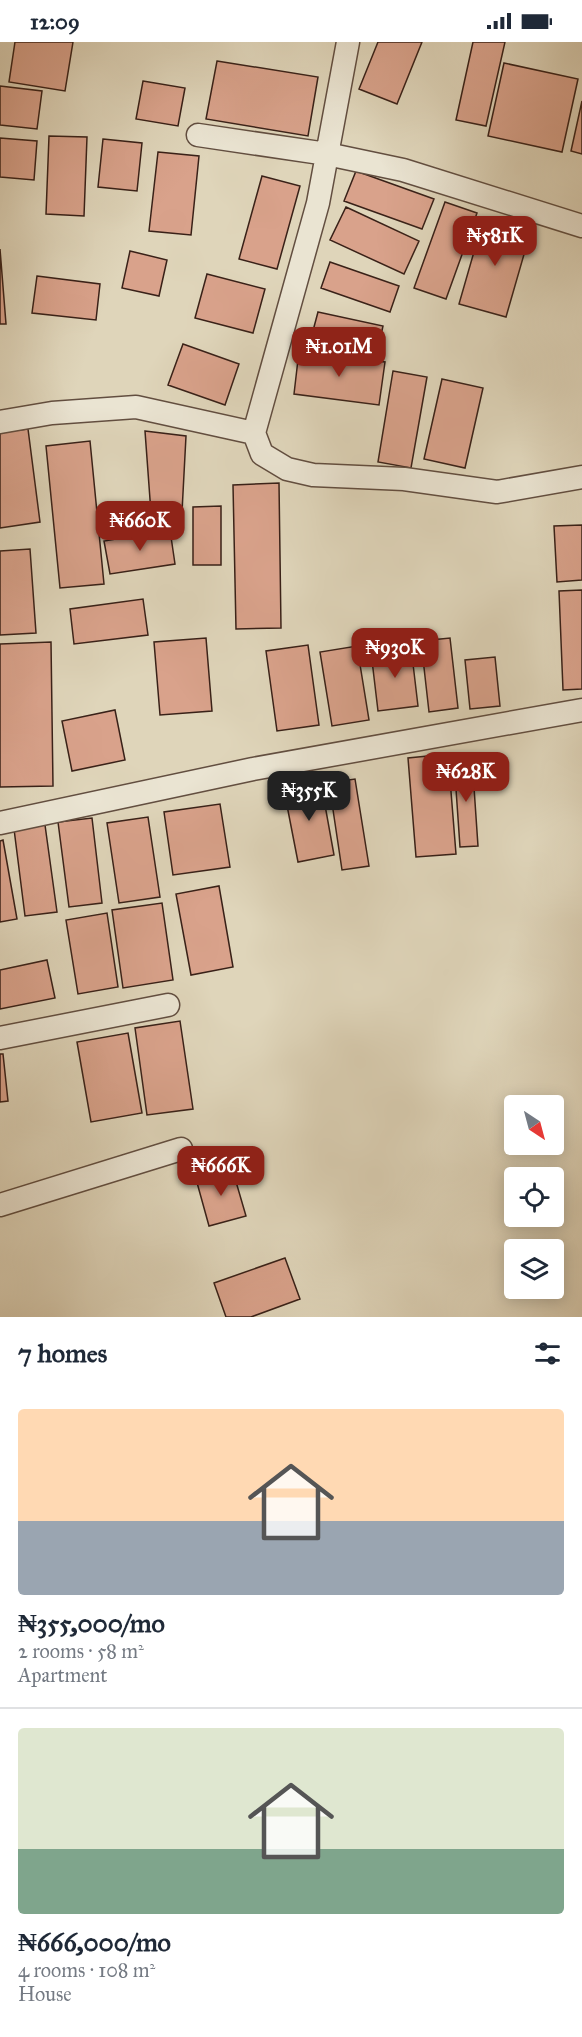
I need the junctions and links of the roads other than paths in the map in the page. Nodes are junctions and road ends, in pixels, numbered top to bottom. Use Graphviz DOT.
graph roads {
  1 [pos="348,42"];
  2 [pos="198,135"];
  3 [pos="327,154"];
  4 [pos="582,226"];
  5 [pos="0,422"];
  6 [pos="254,433"];
  7 [pos="582,477"];
  8 [pos="582,710"];
  9 [pos="0,823"];
  10 [pos="168,1005"];
  11 [pos="0,1038"];
  12 [pos="181,1149"];
  13 [pos="0,1206"];
  1 -- 3 [label="street"];
  2 -- 3 [label="street"];
  3 -- 4 [label="street"];
  3 -- 6 [label="street"];
  5 -- 6 [label="street"];
  6 -- 7 [label="street"];
  8 -- 9 [label="street"];
  10 -- 11 [label="street"];
  12 -- 13 [label="street"];
}
